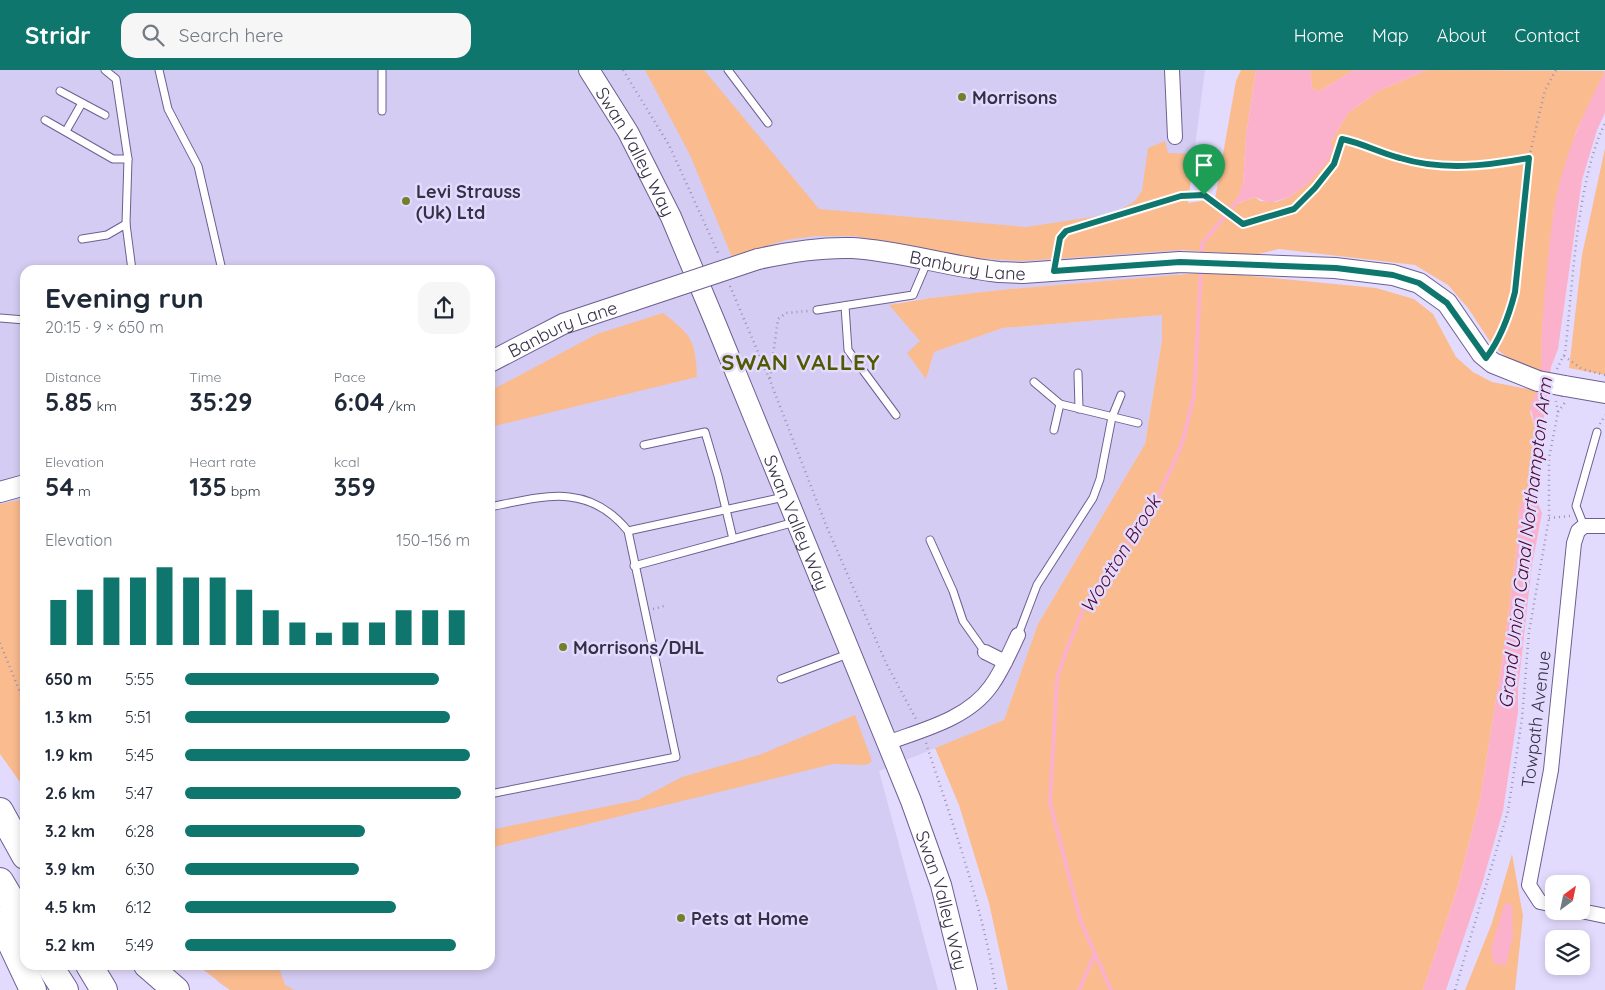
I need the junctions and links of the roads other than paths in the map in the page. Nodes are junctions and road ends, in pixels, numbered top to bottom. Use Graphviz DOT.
graph roads {
  1 [pos="105,70"];
  2 [pos="159,70"];
  3 [pos="382,70"];
  4 [pos="589,70"];
  5 [pos="728,70"];
  6 [pos="1172,70"];
  7 [pos="60,91"];
  8 [pos="82,103"];
  9 [pos="382,111"];
  10 [pos="105,115"];
  11 [pos="44,120"];
  12 [pos="768,123"];
  13 [pos="66,131"];
  14 [pos="1175,138"];
  15 [pos="128,159"];
  16 [pos="126,224"];
  17 [pos="82,239"];
  18 [pos="928,260"];
  19 [pos="131,265"];
  20 [pos="221,265"];
  21 [pos="845,306"];
  22 [pos="817,310"];
  23 [pos="0,318"];
  24 [pos="20,320"];
  25 [pos="495,359"];
  26 [pos="1078,373"];
  27 [pos="1034,382"];
  28 [pos="1605,393"];
  29 [pos="1121,395"];
  30 [pos="1060,404"];
  31 [pos="1079,409"];
  32 [pos="896,415"];
  33 [pos="1112,417"];
  34 [pos="1138,423"];
  35 [pos="1054,430"];
  36 [pos="1597,432"];
  37 [pos="644,445"];
  38 [pos="20,486"];
  39 [pos="0,492"];
  40 [pos="785,497"];
  41 [pos="495,506"];
  42 [pos="726,510"];
  43 [pos="1581,520"];
  44 [pos="796,522"];
  45 [pos="1605,526"];
  46 [pos="628,531"];
  47 [pos="733,539"];
  48 [pos="930,540"];
  49 [pos="634,566"];
  50 [pos="1018,634"];
  51 [pos="985,652"];
  52 [pos="850,653"];
  53 [pos="1005,662"];
  54 [pos="781,679"];
  55 [pos="887,743"];
  56 [pos="495,793"];
  57 [pos="0,797"];
  58 [pos="0,812"];
  59 [pos="20,820"];
  60 [pos="20,847"];
  61 [pos="0,881"];
  62 [pos="1545,903"];
  63 [pos="1590,913"];
  64 [pos="20,915"];
  65 [pos="1605,916"];
  66 [pos="0,920"];
  67 [pos="20,962"];
  68 [pos="24,970"];
  69 [pos="53,970"];
  70 [pos="92,970"];
  71 [pos="153,970"];
  72 [pos="33,990"];
  73 [pos="65,990"];
  74 [pos="104,990"];
  75 [pos="176,990"];
  76 [pos="967,990"];
  1 -- 15 [label="lane"];
  2 -- 20 [label="lane"];
  3 -- 9 [label="lane"];
  4 -- 40 [label="street, Swan Valley Way"];
  5 -- 12 [label="lane"];
  6 -- 14 [label="street"];
  7 -- 8 [label="lane"];
  8 -- 10 [label="lane"];
  8 -- 13 [label="lane"];
  11 -- 13 [label="lane"];
  13 -- 15 [label="lane"];
  15 -- 16 [label="lane"];
  16 -- 17 [label="lane"];
  16 -- 19 [label="lane"];
  18 -- 21 [label="lane"];
  18 -- 25 [label="street, Banbury Lane, bridge"];
  18 -- 28 [label="street, Banbury Lane"];
  21 -- 22 [label="lane"];
  21 -- 32 [label="lane"];
  23 -- 24 [label="lane"];
  26 -- 31 [label="lane"];
  27 -- 30 [label="lane"];
  29 -- 33 [label="lane"];
  30 -- 31 [label="lane"];
  30 -- 35 [label="lane"];
  31 -- 33 [label="lane"];
  33 -- 34 [label="lane"];
  33 -- 50 [label="lane"];
  36 -- 43 [label="lane, Towpath Avenue"];
  37 -- 42 [label="lane"];
  38 -- 39 [label="street"];
  40 -- 42 [label="lane"];
  40 -- 44 [label="street, Swan Valley Way"];
  41 -- 46 [label="lane"];
  42 -- 46 [label="lane"];
  42 -- 47 [label="lane"];
  43 -- 45 [label="street"];
  43 -- 62 [label="street, Towpath Avenue"];
  44 -- 47 [label="lane"];
  44 -- 52 [label="street, Swan Valley Way"];
  46 -- 49 [label="lane"];
  47 -- 49 [label="lane"];
  48 -- 51 [label="lane"];
  49 -- 56 [label="lane"];
  50 -- 53 [label="street"];
  51 -- 53 [label="street"];
  52 -- 54 [label="lane"];
  52 -- 55 [label="street, Swan Valley Way"];
  53 -- 55 [label="street"];
  55 -- 76 [label="street, Swan Valley Way"];
  57 -- 59 [label="highway"];
  58 -- 60 [label="highway"];
  61 -- 64 [label="highway"];
  63 -- 65 [label="street"];
  66 -- 67 [label="highway"];
  68 -- 72 [label="highway"];
  69 -- 73 [label="highway"];
  70 -- 74 [label="highway"];
  71 -- 75 [label="highway"];
}
